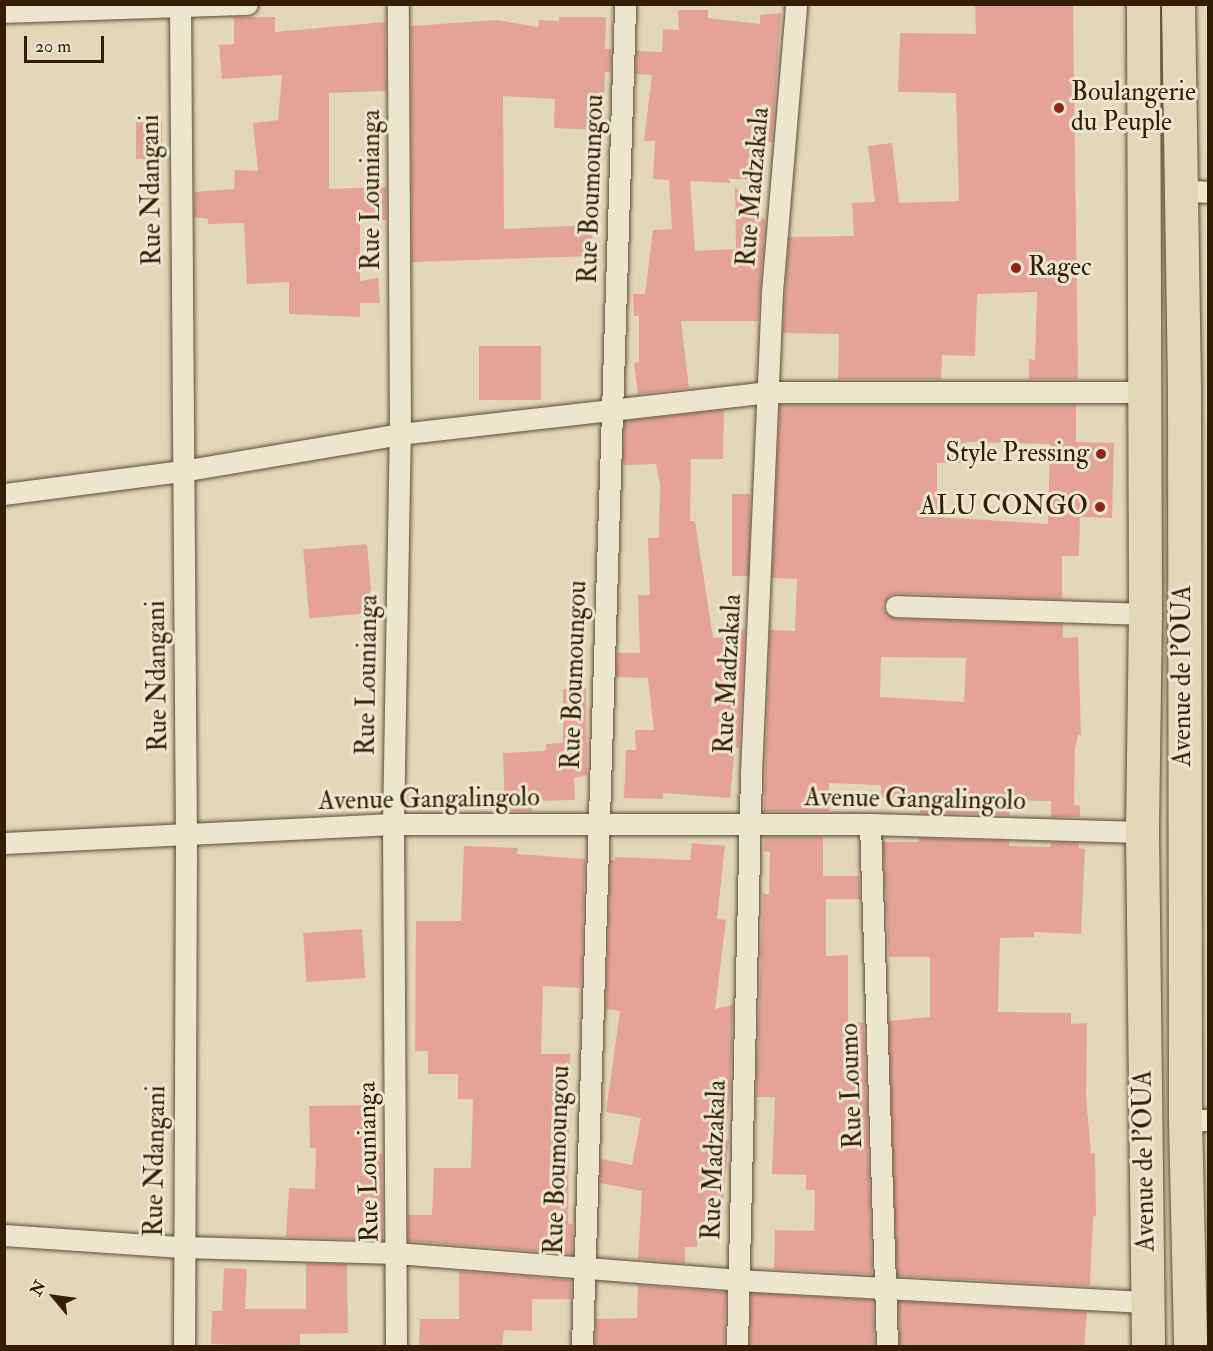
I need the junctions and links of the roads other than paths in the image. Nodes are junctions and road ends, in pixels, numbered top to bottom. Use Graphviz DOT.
graph roads {
  1 [pos="247,4"];
  2 [pos="398,4"];
  3 [pos="625,4"];
  4 [pos="796,4"];
  5 [pos="1143,4"];
  6 [pos="1178,4"];
  7 [pos="180,6"];
  8 [pos="16,10"];
  9 [pos="1194,191"];
  10 [pos="770,392"];
  11 [pos="1145,392"];
  12 [pos="612,410"];
  13 [pos="400,434"];
  14 [pos="182,471"];
  15 [pos="4,494"];
  16 [pos="896,606"];
  17 [pos="1145,614"];
  18 [pos="393,824"];
  19 [pos="598,824"];
  20 [pos="870,824"];
  21 [pos="752,827"];
  22 [pos="1142,832"];
  23 [pos="186,836"];
  24 [pos="4,843"];
  25 [pos="1197,1120"];
  26 [pos="4,1235"];
  27 [pos="182,1247"];
  28 [pos="397,1253"];
  29 [pos="582,1267"];
  30 [pos="738,1280"];
  31 [pos="885,1286"];
  32 [pos="1147,1302"];
  33 [pos="184,1347"];
  34 [pos="396,1347"];
  35 [pos="582,1347"];
  36 [pos="737,1347"];
  37 [pos="886,1347"];
  38 [pos="1148,1347"];
  39 [pos="1190,1347"];
  1 -- 7 [label="street"];
  2 -- 13 [label="street, Rue Lounianga"];
  3 -- 12 [label="street, Rue Boumoungou"];
  4 -- 10 [label="street, Rue Madzakala"];
  5 -- 11 [label="main road, Avenue de l'OUA"];
  6 -- 9 [label="main road, Avenue de l'OUA"];
  7 -- 8 [label="street"];
  7 -- 14 [label="street, Rue Ndangani"];
  9 -- 25 [label="main road, Avenue de l'OUA"];
  10 -- 11 [label="street"];
  10 -- 12 [label="street"];
  10 -- 21 [label="street, Rue Madzakala"];
  11 -- 17 [label="main road, Avenue de l'OUA"];
  12 -- 13 [label="street"];
  12 -- 19 [label="street, Rue Boumoungou"];
  13 -- 14 [label="street"];
  13 -- 18 [label="street, Rue Lounianga"];
  14 -- 15 [label="street"];
  14 -- 23 [label="street, Rue Ndangani"];
  16 -- 17 [label="street"];
  17 -- 22 [label="main road, Avenue de l'OUA"];
  18 -- 19 [label="street, Avenue Gangalingolo"];
  18 -- 23 [label="street, Avenue Gangalingolo"];
  18 -- 28 [label="street, Rue Lounianga"];
  19 -- 21 [label="street, Avenue Gangalingolo"];
  19 -- 29 [label="street, Rue Boumoungou"];
  20 -- 21 [label="street, Avenue Gangalingolo"];
  20 -- 22 [label="street, Avenue Gangalingolo"];
  20 -- 31 [label="street, Rue Loumo"];
  21 -- 30 [label="street, Rue Madzakala"];
  22 -- 32 [label="main road, Avenue de l'OUA"];
  23 -- 24 [label="street, Avenue Gangalingolo"];
  23 -- 27 [label="street, Rue Ndangani"];
  25 -- 39 [label="main road, Avenue de l'OUA"];
  26 -- 27 [label="street"];
  27 -- 28 [label="street"];
  27 -- 33 [label="street, Rue Ndangani"];
  28 -- 29 [label="street"];
  28 -- 34 [label="street, Rue Lounianga"];
  29 -- 30 [label="street"];
  29 -- 35 [label="street, Rue Boumoungou"];
  30 -- 31 [label="street"];
  30 -- 36 [label="street, Rue Madzakala"];
  31 -- 32 [label="street"];
  31 -- 37 [label="street, Rue Loumo"];
  32 -- 38 [label="main road, Avenue de l'OUA"];
}
